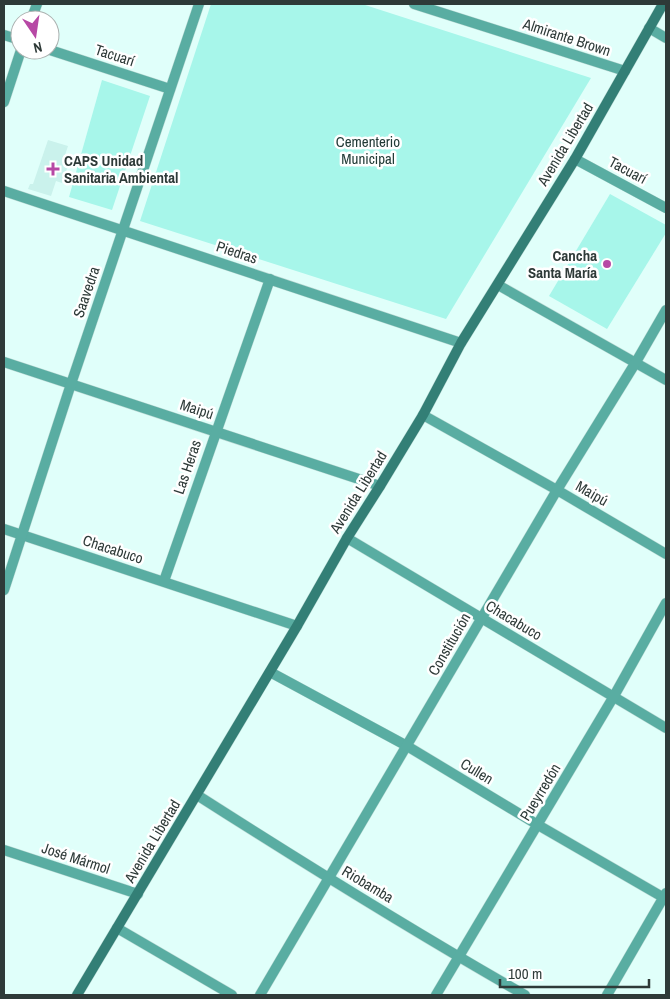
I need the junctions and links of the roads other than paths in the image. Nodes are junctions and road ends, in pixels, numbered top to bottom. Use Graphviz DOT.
graph roads {
  1 [pos="199,4"];
  2 [pos="414,4"];
  3 [pos="663,4"];
  4 [pos="649,28"];
  5 [pos="666,38"];
  6 [pos="60,53"];
  7 [pos="18,60"];
  8 [pos="625,71"];
  9 [pos="170,89"];
  10 [pos="4,102"];
  11 [pos="575,159"];
  12 [pos="4,190"];
  13 [pos="666,208"];
  14 [pos="123,230"];
  15 [pos="270,279"];
  16 [pos="498,284"];
  17 [pos="666,310"];
  18 [pos="461,343"];
  19 [pos="4,362"];
  20 [pos="636,362"];
  21 [pos="666,380"];
  22 [pos="71,384"];
  23 [pos="423,415"];
  24 [pos="215,431"];
  25 [pos="380,486"];
  26 [pos="557,490"];
  27 [pos="4,529"];
  28 [pos="22,535"];
  29 [pos="347,538"];
  30 [pos="666,554"];
  31 [pos="164,581"];
  32 [pos="4,590"];
  33 [pos="666,603"];
  34 [pos="482,618"];
  35 [pos="298,626"];
  36 [pos="270,672"];
  37 [pos="614,696"];
  38 [pos="666,728"];
  39 [pos="408,746"];
  40 [pos="197,795"];
  41 [pos="538,825"];
  42 [pos="4,850"];
  43 [pos="329,878"];
  44 [pos="138,894"];
  45 [pos="665,896"];
  46 [pos="117,928"];
  47 [pos="459,957"];
  48 [pos="77,995"];
  49 [pos="232,995"];
  50 [pos="260,995"];
  51 [pos="436,995"];
  52 [pos="525,995"];
  53 [pos="607,995"];
  1 -- 9 [label="street, Saavedra"];
  2 -- 8 [label="street, Almirante Brown"];
  3 -- 4 [label="main road, Avenida Libertad"];
  4 -- 5 [label="street"];
  4 -- 8 [label="main road, Avenida Libertad"];
  6 -- 9 [label="street, Tacuarí"];
  7 -- 10 [label="street"];
  8 -- 11 [label="main road, Avenida Libertad"];
  9 -- 14 [label="street, Saavedra"];
  11 -- 13 [label="street, Tacuarí"];
  11 -- 16 [label="main road, Avenida Libertad"];
  12 -- 14 [label="street, Piedras"];
  14 -- 15 [label="street, Piedras"];
  14 -- 22 [label="street, Saavedra"];
  15 -- 18 [label="street, Piedras"];
  15 -- 24 [label="street, Las Heras"];
  16 -- 18 [label="main road, Avenida Libertad"];
  16 -- 20 [label="street"];
  17 -- 20 [label="street, Constitución"];
  18 -- 23 [label="main road, Avenida Libertad"];
  19 -- 22 [label="street, Maipú"];
  20 -- 21 [label="street"];
  20 -- 26 [label="street, Constitución"];
  22 -- 24 [label="street, Maipú"];
  22 -- 28 [label="street, Saavedra"];
  23 -- 25 [label="main road, Avenida Libertad"];
  23 -- 26 [label="street, Maipú"];
  24 -- 25 [label="street, Maipú"];
  24 -- 31 [label="street, Las Heras"];
  25 -- 29 [label="main road, Avenida Libertad"];
  26 -- 30 [label="street, Maipú"];
  26 -- 34 [label="street, Constitución"];
  27 -- 28 [label="street, Chacabuco"];
  28 -- 31 [label="street, Chacabuco"];
  28 -- 32 [label="street, Saavedra"];
  29 -- 34 [label="street, Chacabuco"];
  29 -- 35 [label="main road, Avenida Libertad"];
  31 -- 35 [label="street, Chacabuco"];
  33 -- 37 [label="street, Pueyrredón"];
  34 -- 37 [label="street, Chacabuco"];
  34 -- 39 [label="street, Constitución"];
  35 -- 36 [label="main road, Avenida Libertad"];
  36 -- 39 [label="street, Cullen"];
  36 -- 40 [label="main road, Avenida Libertad"];
  37 -- 38 [label="street, Chacabuco"];
  37 -- 41 [label="street, Pueyrredón"];
  39 -- 41 [label="street, Cullen"];
  39 -- 43 [label="street, Constitución"];
  40 -- 43 [label="street, Riobamba"];
  40 -- 44 [label="main road, Avenida Libertad"];
  41 -- 45 [label="street, Cullen"];
  41 -- 47 [label="street, Pueyrredón"];
  42 -- 44 [label="street, José Mármol"];
  43 -- 47 [label="street, Riobamba"];
  43 -- 50 [label="street, Constitución"];
  44 -- 46 [label="main road, Avenida Libertad"];
  45 -- 53 [label="street"];
  46 -- 48 [label="main road, Avenida Libertad"];
  46 -- 49 [label="street"];
  47 -- 51 [label="street, Pueyrredón"];
  47 -- 52 [label="street, Riobamba"];
}
